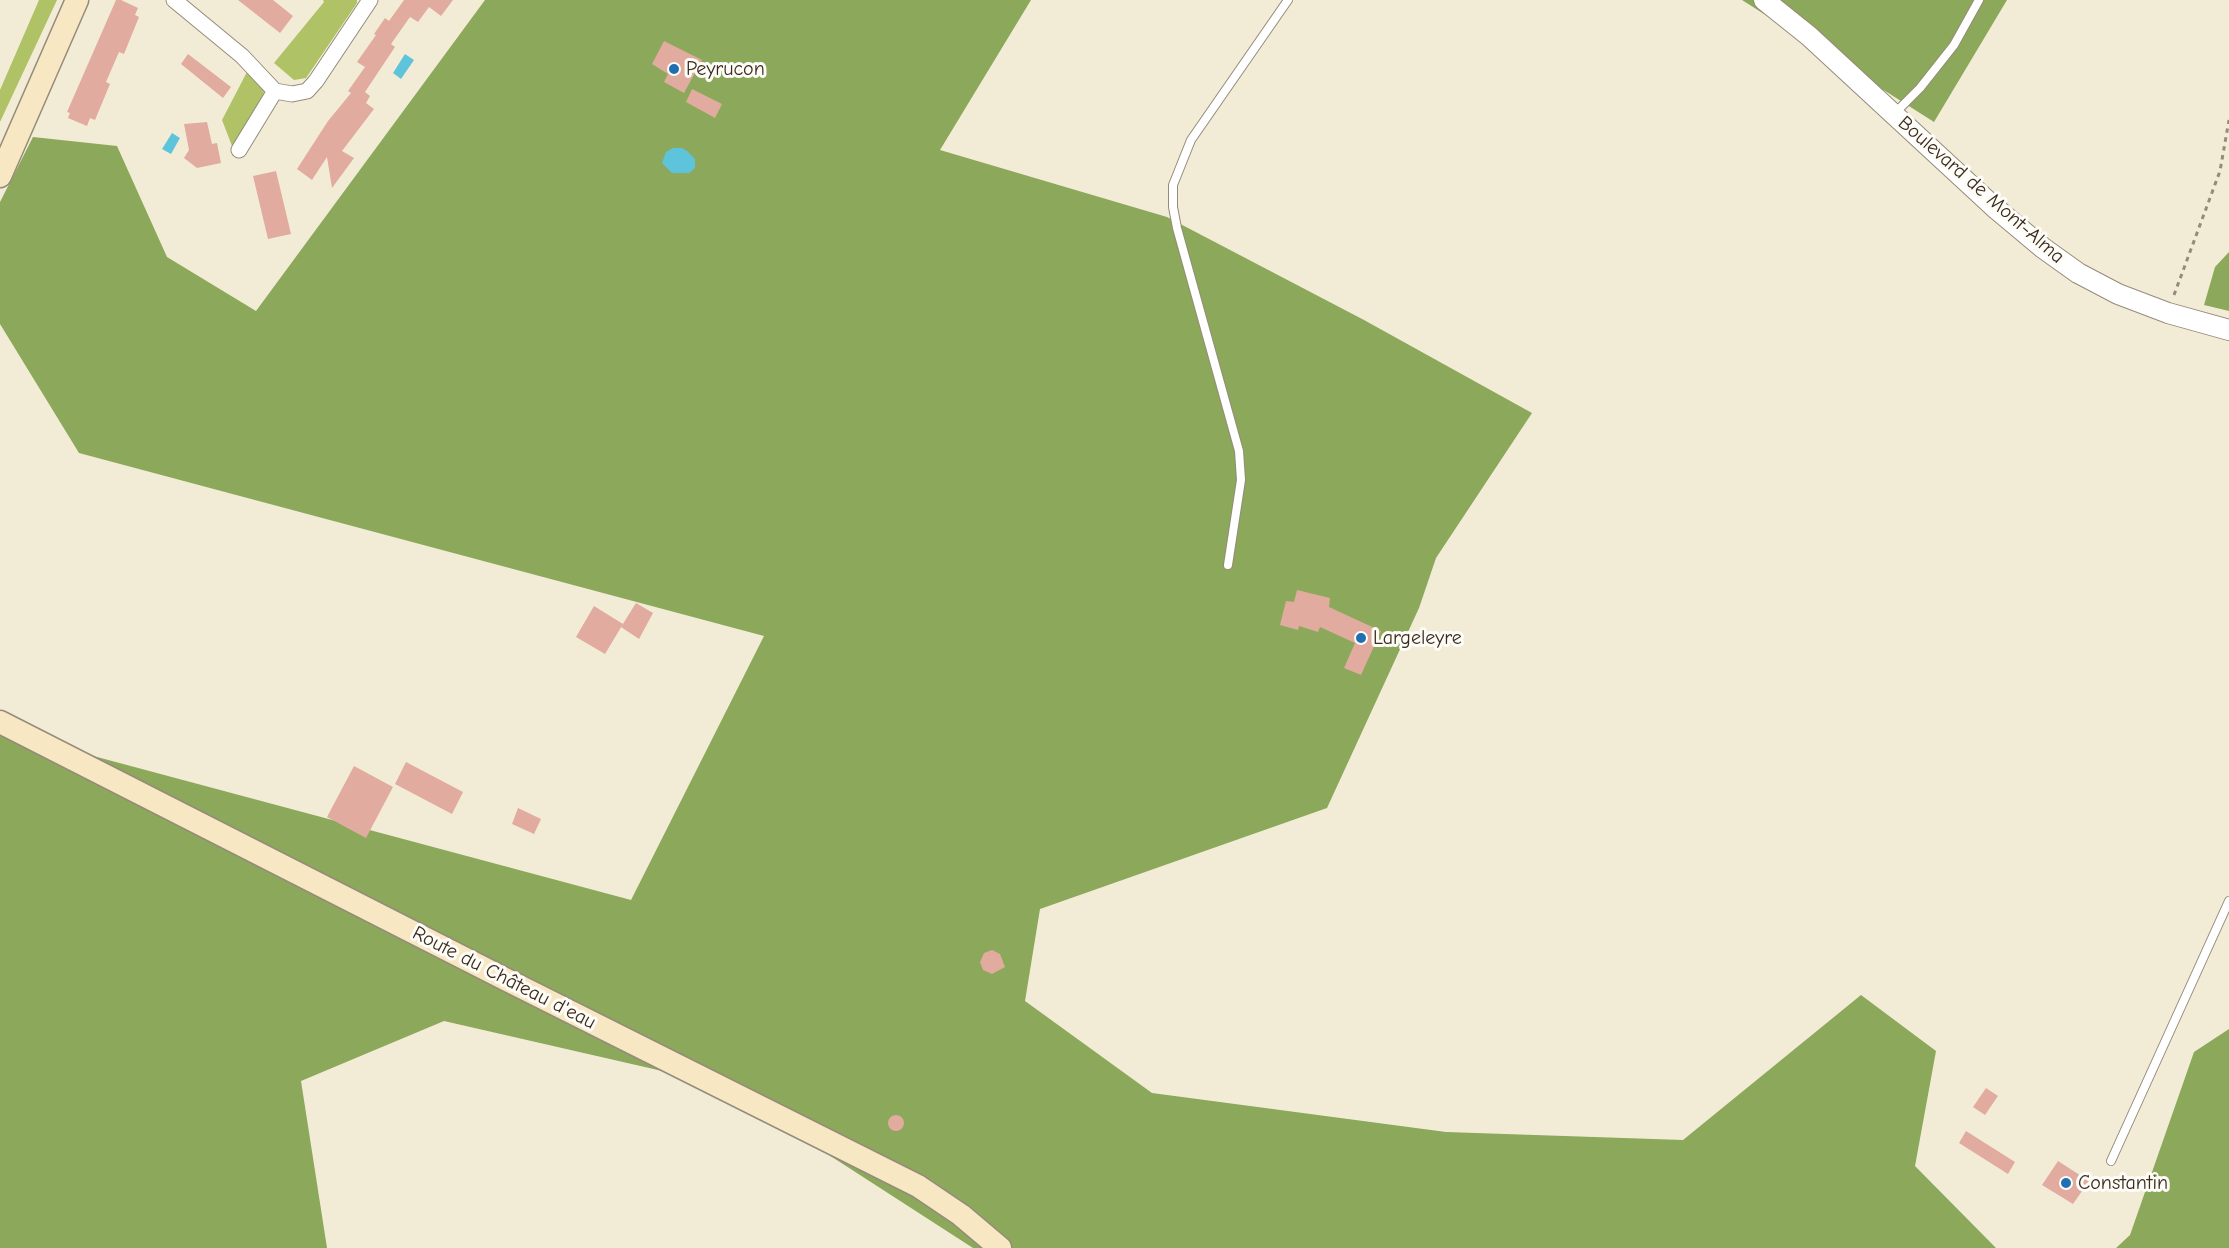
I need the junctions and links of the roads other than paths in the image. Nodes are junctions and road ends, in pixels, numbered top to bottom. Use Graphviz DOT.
graph roads {
  1 [pos="77,0"];
  2 [pos="174,0"];
  3 [pos="370,0"];
  4 [pos="1288,0"];
  5 [pos="1764,0"];
  6 [pos="1978,0"];
  7 [pos="275,91"];
  8 [pos="1894,114"];
  9 [pos="239,150"];
  10 [pos="0,176"];
  11 [pos="2229,330"];
  12 [pos="1228,565"];
  13 [pos="0,722"];
  14 [pos="2229,901"];
  15 [pos="2110,1161"];
  16 [pos="1000,1248"];
  1 -- 10 [label="main road"];
  2 -- 7 [label="street"];
  3 -- 7 [label="street"];
  4 -- 12 [label="lane"];
  5 -- 8 [label="street, Boulevard de Mont-Alma"];
  6 -- 8 [label="lane"];
  7 -- 9 [label="street"];
  8 -- 11 [label="street, Boulevard de Mont-Alma"];
  13 -- 16 [label="main road, Route du Château d'eau"];
  14 -- 15 [label="lane"];
}
